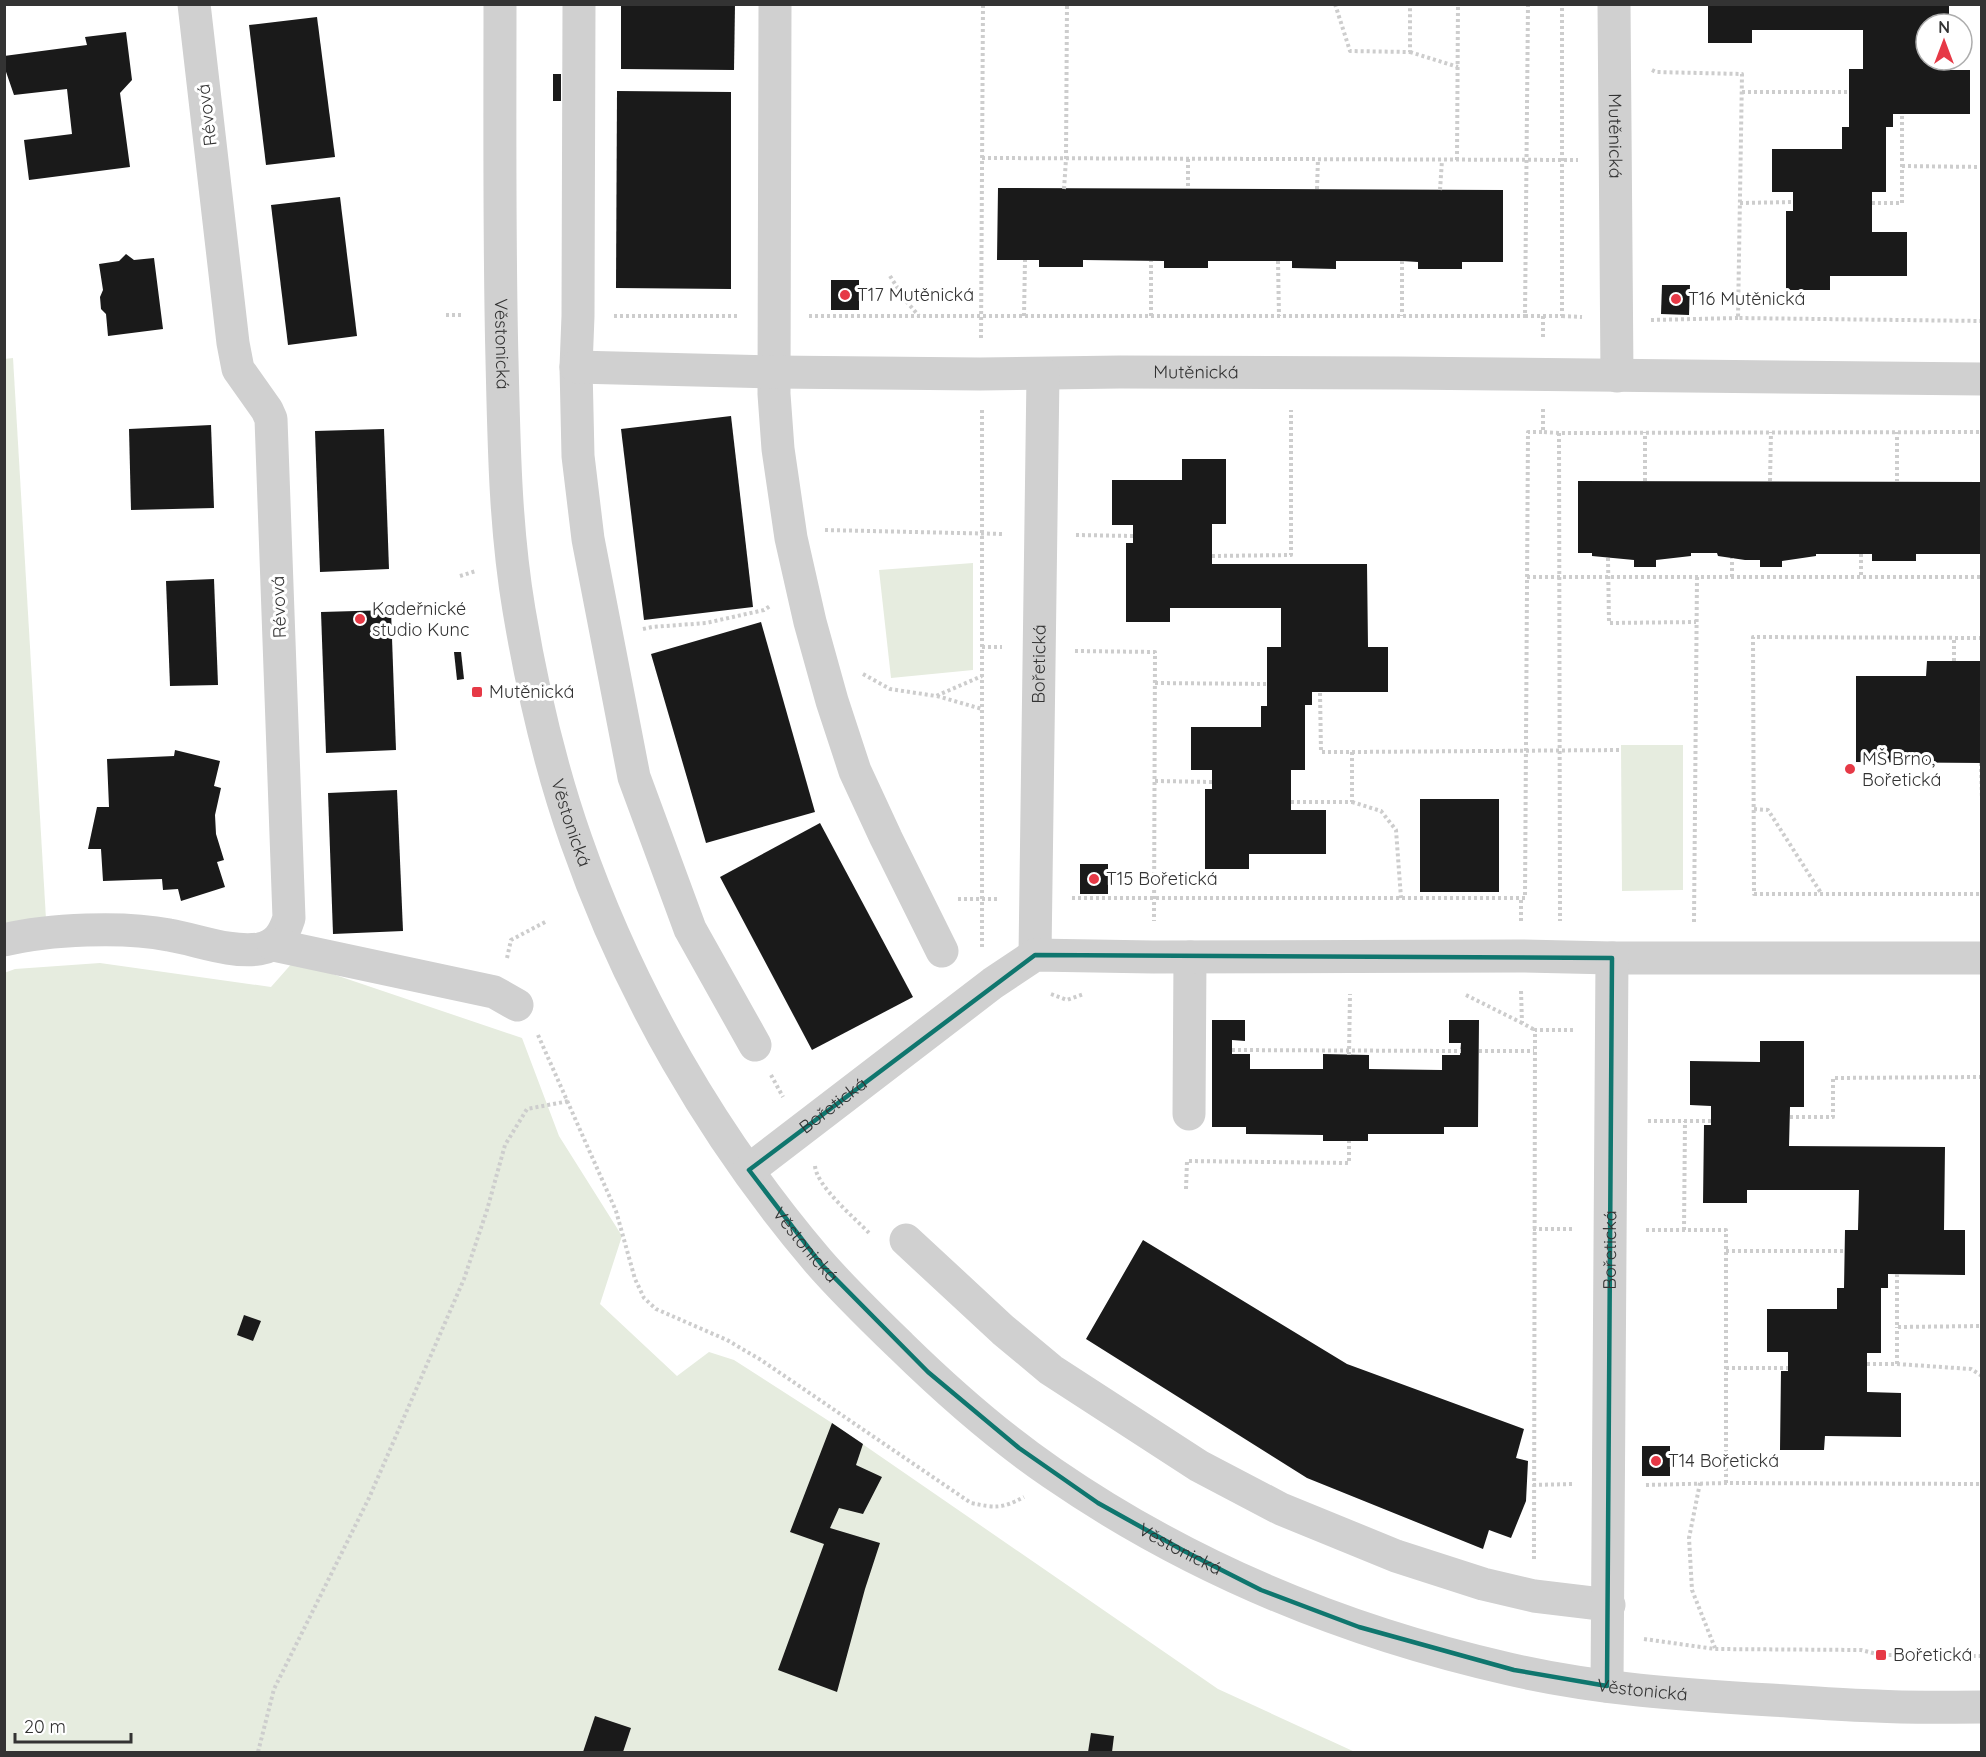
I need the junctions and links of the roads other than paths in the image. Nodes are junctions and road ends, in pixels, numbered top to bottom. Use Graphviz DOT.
graph roads {
  1 [pos="194,4"];
  2 [pos="500,4"];
  3 [pos="579,4"];
  4 [pos="775,4"];
  5 [pos="1614,4"];
  6 [pos="576,367"];
  7 [pos="774,372"];
  8 [pos="1043,374"];
  9 [pos="1617,376"];
  10 [pos="1982,379"];
  11 [pos="4,940"];
  12 [pos="274,945"];
  13 [pos="942,951"];
  14 [pos="1035,955"];
  15 [pos="1190,957"];
  16 [pos="1612,958"];
  17 [pos="1982,958"];
  18 [pos="517,1005"];
  19 [pos="756,1045"];
  20 [pos="1189,1114"];
  21 [pos="749,1170"];
  22 [pos="906,1239"];
  23 [pos="1609,1605"];
  24 [pos="1606,1686"];
  25 [pos="1982,1707"];
  1 -- 12 [label="street, Révová"];
  2 -- 21 [label="street, Věstonická"];
  3 -- 6 [label="street"];
  4 -- 7 [label="street"];
  5 -- 9 [label="street, Mutěnická"];
  6 -- 7 [label="street, Mutěnická"];
  6 -- 19 [label="street"];
  7 -- 8 [label="street, Mutěnická"];
  7 -- 13 [label="street"];
  8 -- 9 [label="street, Mutěnická"];
  8 -- 14 [label="street, Bořetická"];
  9 -- 10 [label="street, Mutěnická"];
  11 -- 12 [label="street"];
  12 -- 18 [label="street"];
  14 -- 15 [label="street"];
  14 -- 21 [label="street, Bořetická"];
  15 -- 16 [label="street"];
  15 -- 20 [label="street"];
  16 -- 17 [label="street"];
  16 -- 23 [label="street, Bořetická"];
  21 -- 24 [label="street, Věstonická"];
  22 -- 23 [label="street"];
  23 -- 24 [label="street, Bořetická"];
  24 -- 25 [label="street, Věstonická"];
}
